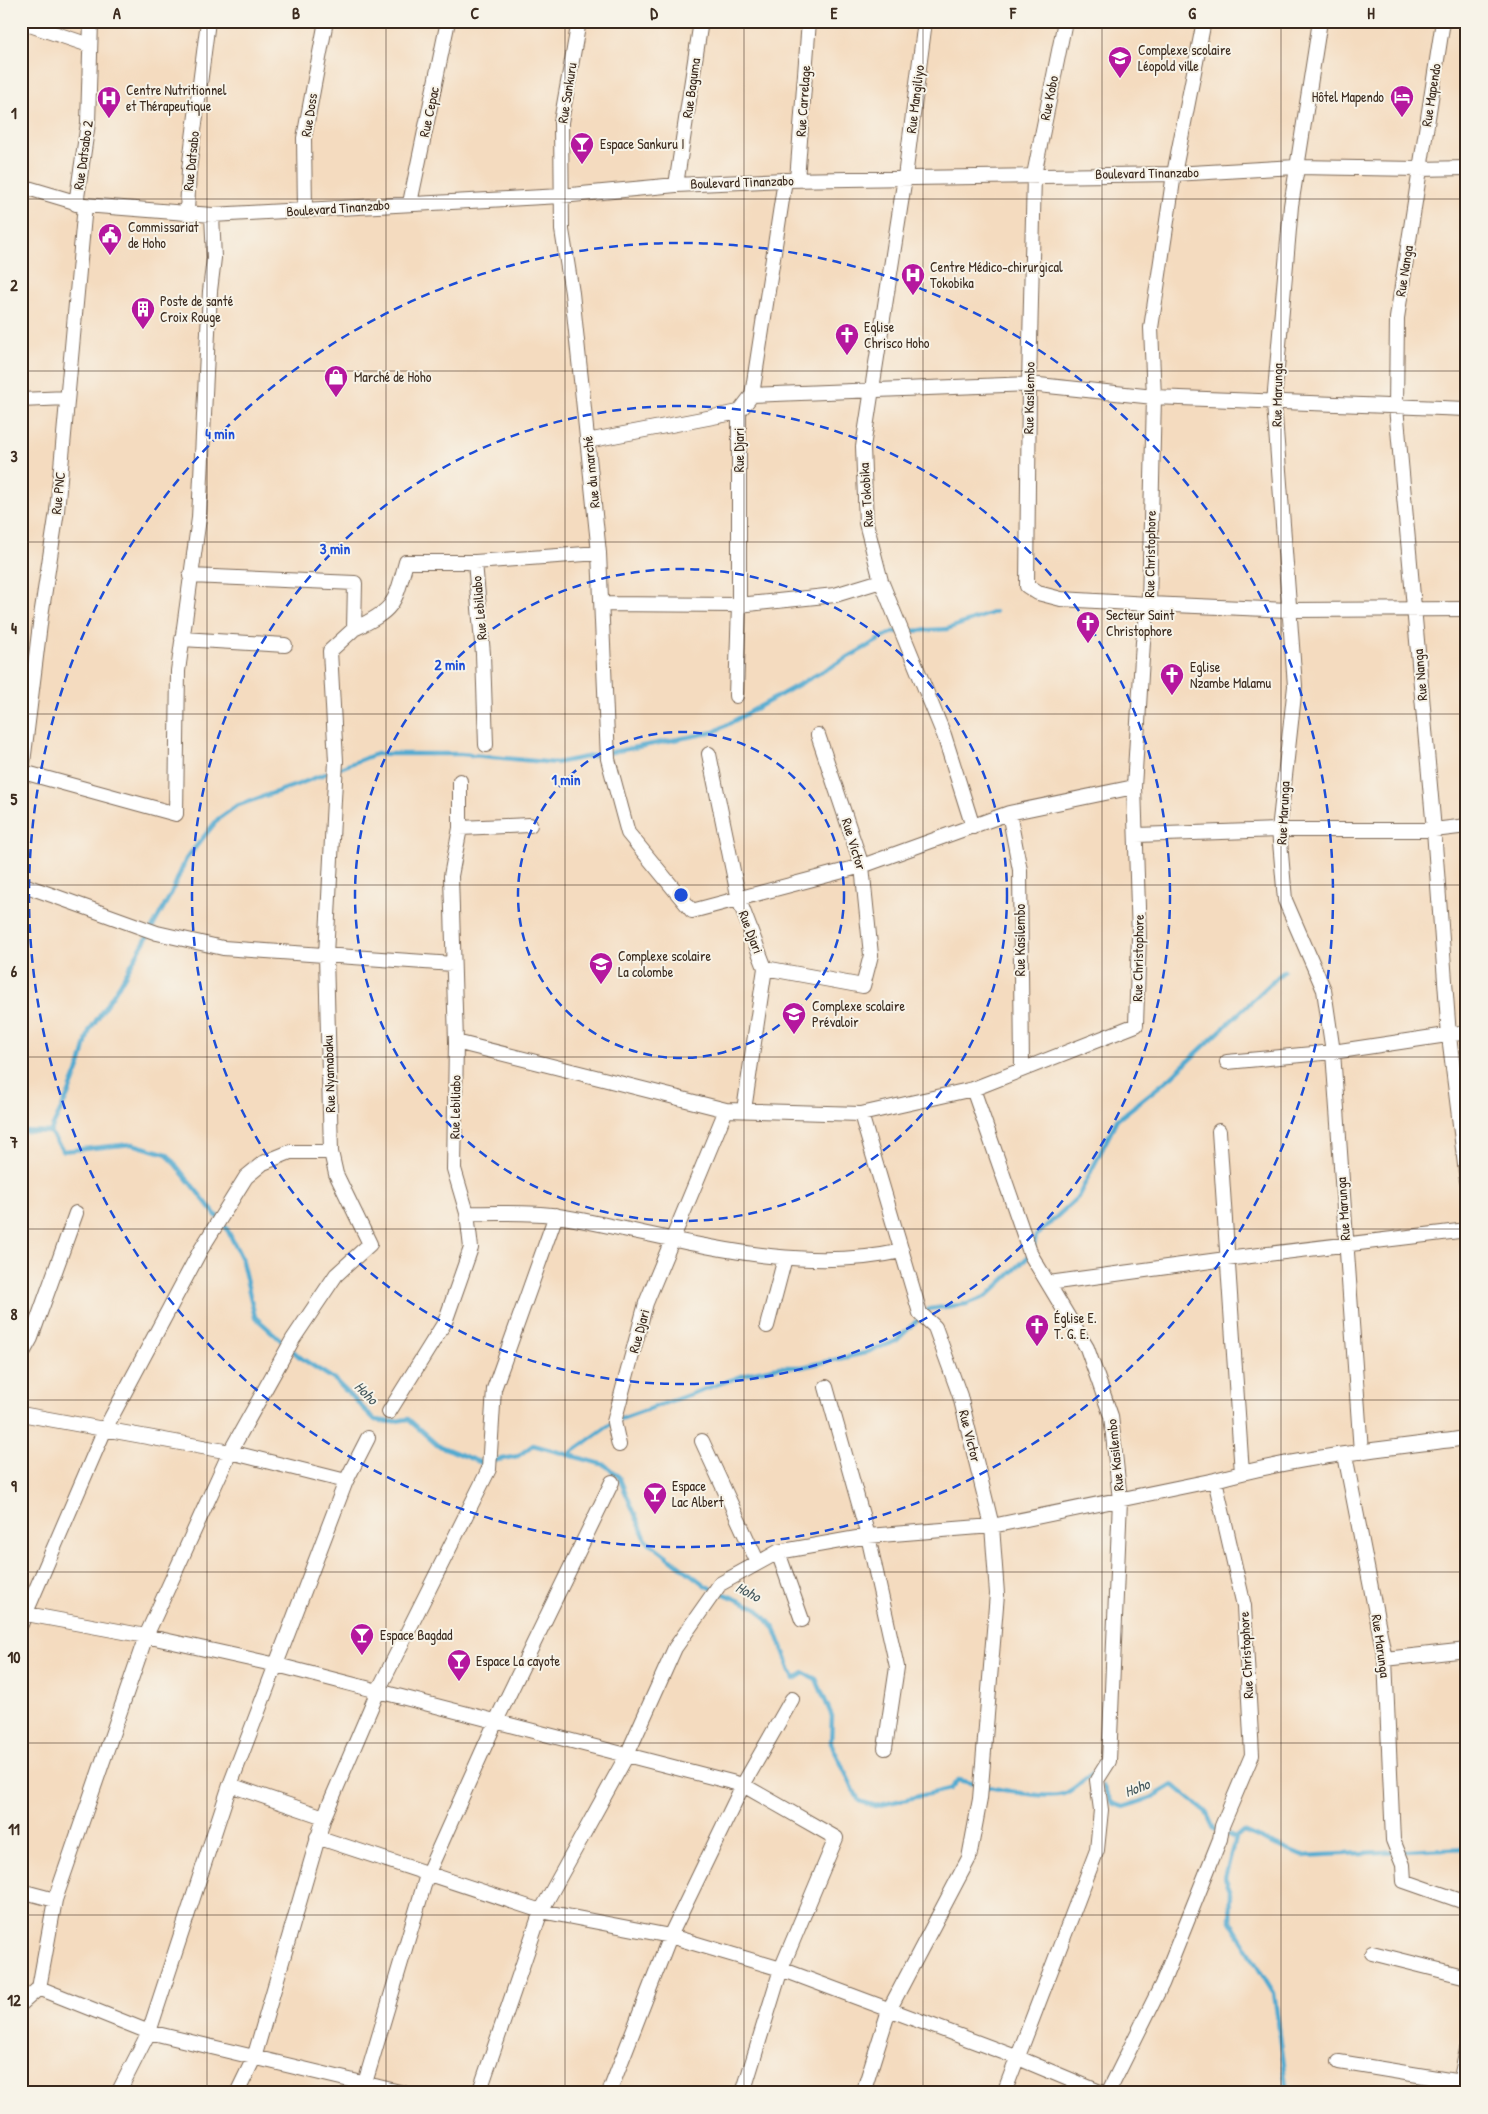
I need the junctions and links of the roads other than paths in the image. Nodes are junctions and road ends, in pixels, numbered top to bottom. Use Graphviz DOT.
graph roads {
  1 [pos="91,21"];
  2 [pos="208,21"];
  3 [pos="326,21"];
  4 [pos="448,21"];
  5 [pos="579,21"];
  6 [pos="701,21"];
  7 [pos="809,21"];
  8 [pos="925,21"];
  9 [pos="1065,21"];
  10 [pos="1204,21"];
  11 [pos="1320,21"];
  12 [pos="1443,21"];
  13 [pos="21,22"];
  14 [pos="89,45"];
  15 [pos="1296,167"];
  16 [pos="1467,168"];
  17 [pos="1419,169"];
  18 [pos="1034,174"];
  19 [pos="1174,174"];
  20 [pos="905,177"];
  21 [pos="791,180"];
  22 [pos="676,185"];
  23 [pos="21,186"];
  24 [pos="561,196"];
  25 [pos="410,202"];
  26 [pos="81,205"];
  27 [pos="305,211"];
  28 [pos="187,212"];
  29 [pos="212,215"];
  30 [pos="1029,384"];
  31 [pos="872,390"];
  32 [pos="752,395"];
  33 [pos="1154,397"];
  34 [pos="67,398"];
  35 [pos="21,400"];
  36 [pos="1274,403"];
  37 [pos="1396,407"];
  38 [pos="1467,409"];
  39 [pos="740,412"];
  40 [pos="587,441"];
  41 [pos="600,553"];
  42 [pos="475,562"];
  43 [pos="190,576"];
  44 [pos="881,581"];
  45 [pos="602,604"];
  46 [pos="1149,604"];
  47 [pos="739,605"];
  48 [pos="1413,608"];
  49 [pos="1467,609"];
  50 [pos="1289,610"];
  51 [pos="354,629"];
  52 [pos="182,638"];
  53 [pos="285,645"];
  54 [pos="736,696"];
  55 [pos="818,735"];
  56 [pos="486,745"];
  57 [pos="709,754"];
  58 [pos="22,776"];
  59 [pos="460,781"];
  60 [pos="1134,787"];
  61 [pos="1009,813"];
  62 [pos="530,825"];
  63 [pos="1467,826"];
  64 [pos="973,827"];
  65 [pos="460,828"];
  66 [pos="1279,830"];
  67 [pos="1434,830"];
  68 [pos="1137,835"];
  69 [pos="862,866"];
  70 [pos="21,884"];
  71 [pos="738,900"];
  72 [pos="326,955"];
  73 [pos="453,964"];
  74 [pos="765,968"];
  75 [pos="1467,1032"];
  76 [pos="1449,1036"];
  77 [pos="456,1042"];
  78 [pos="1333,1052"];
  79 [pos="1227,1062"];
  80 [pos="1022,1068"];
  81 [pos="973,1088"];
  82 [pos="726,1110"];
  83 [pos="744,1110"];
  84 [pos="861,1114"];
  85 [pos="1219,1131"];
  86 [pos="331,1152"];
  87 [pos="1467,1181"];
  88 [pos="76,1212"];
  89 [pos="467,1213"];
  90 [pos="556,1215"];
  91 [pos="1467,1230"];
  92 [pos="673,1240"];
  93 [pos="1346,1245"];
  94 [pos="902,1251"];
  95 [pos="785,1258"];
  96 [pos="1226,1259"];
  97 [pos="1049,1283"];
  98 [pos="767,1326"];
  99 [pos="21,1356"];
  100 [pos="826,1387"];
  101 [pos="389,1412"];
  102 [pos="21,1414"];
  103 [pos="105,1429"];
  104 [pos="368,1438"];
  105 [pos="1467,1438"];
  106 [pos="702,1441"];
  107 [pos="618,1444"];
  108 [pos="230,1452"];
  109 [pos="1361,1452"];
  110 [pos="1345,1455"];
  111 [pos="1242,1473"];
  112 [pos="1215,1480"];
  113 [pos="346,1482"];
  114 [pos="612,1482"];
  115 [pos="1120,1500"];
  116 [pos="992,1526"];
  117 [pos="868,1536"];
  118 [pos="778,1552"];
  119 [pos="758,1563"];
  120 [pos="22,1617"];
  121 [pos="802,1620"];
  122 [pos="146,1636"];
  123 [pos="1467,1650"];
  124 [pos="1385,1659"];
  125 [pos="277,1665"];
  126 [pos="378,1691"];
  127 [pos="792,1699"];
  128 [pos="496,1721"];
  129 [pos="885,1748"];
  130 [pos="627,1755"];
  131 [pos="230,1785"];
  132 [pos="743,1785"];
  133 [pos="324,1817"];
  134 [pos="317,1837"];
  135 [pos="427,1875"];
  136 [pos="21,1891"];
  137 [pos="55,1900"];
  138 [pos="1467,1903"];
  139 [pos="541,1911"];
  140 [pos="670,1936"];
  141 [pos="1372,1953"];
  142 [pos="781,1969"];
  143 [pos="1467,1977"];
  144 [pos="40,1988"];
  145 [pos="21,2004"];
  146 [pos="889,2010"];
  147 [pos="149,2032"];
  148 [pos="1467,2049"];
  149 [pos="1016,2057"];
  150 [pos="254,2058"];
  151 [pos="1339,2062"];
  152 [pos="1462,2086"];
  153 [pos="362,2088"];
  154 [pos="118,2093"];
  155 [pos="238,2093"];
  156 [pos="404,2093"];
  157 [pos="479,2093"];
  158 [pos="609,2093"];
  159 [pos="743,2093"];
  160 [pos="863,2093"];
  161 [pos="1004,2093"];
  162 [pos="1102,2093"];
  163 [pos="1108,2093"];
  1 -- 14 [label="street, Rue Datsabo 2"];
  2 -- 28 [label="street, Rue Datsabo"];
  3 -- 27 [label="street, Rue Doss"];
  4 -- 25 [label="street, Rue Cepac"];
  5 -- 24 [label="street, Rue Sankuru"];
  6 -- 22 [label="street, Rue Baguma"];
  7 -- 21 [label="street, Rue Carrelage"];
  8 -- 20 [label="street, Rue Mangiliyo"];
  9 -- 18 [label="street, Rue Kobo"];
  10 -- 19 [label="street, Rue Christophore"];
  11 -- 15 [label="street, Rue Marunga"];
  12 -- 17 [label="street, Rue Mapendo"];
  13 -- 14 [label="street"];
  14 -- 26 [label="street, Rue Datsabo 2"];
  15 -- 17 [label="street, Boulevard Tinanzabo"];
  15 -- 19 [label="street, Boulevard Tinanzabo"];
  15 -- 36 [label="street, Rue Marunga"];
  16 -- 17 [label="street, Boulevard Tinanzabo"];
  17 -- 37 [label="street, Rue Nanga"];
  18 -- 19 [label="street, Boulevard Tinanzabo"];
  18 -- 20 [label="street, Boulevard Tinanzabo"];
  18 -- 30 [label="street, Rue Kasilembo"];
  19 -- 33 [label="street, Rue Christophore"];
  20 -- 21 [label="street, Boulevard Tinanzabo"];
  20 -- 31 [label="street, Rue Tokobika"];
  21 -- 22 [label="street, Boulevard Tinanzabo"];
  21 -- 32 [label="street, Rue Djari"];
  22 -- 24 [label="street, Boulevard Tinanzabo"];
  23 -- 26 [label="street, Boulevard Tinanzabo"];
  24 -- 25 [label="street, Boulevard Tinanzabo"];
  24 -- 40 [label="street, Rue du marché"];
  25 -- 27 [label="street, Boulevard Tinanzabo"];
  26 -- 28 [label="street, Boulevard Tinanzabo"];
  26 -- 34 [label="street, Rue PNC"];
  27 -- 29 [label="street, Boulevard Tinanzabo"];
  28 -- 29 [label="street, Boulevard Tinanzabo"];
  29 -- 43 [label="street"];
  30 -- 31 [label="street"];
  30 -- 33 [label="street"];
  30 -- 46 [label="street, Rue Kasilembo"];
  31 -- 32 [label="street"];
  31 -- 44 [label="street, Rue Tokobika"];
  32 -- 39 [label="street, Rue Djari"];
  33 -- 36 [label="street"];
  33 -- 46 [label="street, Rue Christophore"];
  34 -- 35 [label="street"];
  34 -- 58 [label="street, Rue PNC"];
  36 -- 37 [label="street"];
  36 -- 50 [label="street, Rue Marunga"];
  37 -- 38 [label="street"];
  37 -- 48 [label="street, Rue Nanga"];
  39 -- 40 [label="street"];
  39 -- 47 [label="street, Rue Djari"];
  40 -- 41 [label="street, Rue du marché"];
  41 -- 42 [label="street"];
  41 -- 45 [label="street, Rue du marché"];
  42 -- 51 [label="street"];
  42 -- 56 [label="street, Rue Lebiliabo"];
  43 -- 51 [label="street"];
  43 -- 52 [label="street"];
  44 -- 47 [label="street"];
  44 -- 64 [label="street, Rue Tokobika"];
  45 -- 47 [label="street"];
  45 -- 71 [label="street, Rue du marché"];
  46 -- 50 [label="street"];
  46 -- 60 [label="street, Rue Christophore"];
  47 -- 54 [label="street, Rue Djari"];
  48 -- 49 [label="street"];
  48 -- 50 [label="street"];
  48 -- 67 [label="street, Rue Nanga"];
  50 -- 66 [label="street, Rue Marunga"];
  51 -- 72 [label="street, Rue Nyamabaku"];
  52 -- 53 [label="street"];
  52 -- 58 [label="street"];
  55 -- 69 [label="street, Rue Victor"];
  57 -- 71 [label="street, Rue Djari"];
  59 -- 65 [label="street, Rue Lebiliabo"];
  60 -- 61 [label="street"];
  60 -- 68 [label="street, Rue Christophore"];
  61 -- 64 [label="street"];
  61 -- 80 [label="street, Rue Kasilembo"];
  62 -- 65 [label="street"];
  63 -- 67 [label="street"];
  64 -- 69 [label="street"];
  65 -- 73 [label="street, Rue Lebiliabo"];
  66 -- 67 [label="street"];
  66 -- 68 [label="street"];
  66 -- 78 [label="street, Rue Marunga"];
  67 -- 76 [label="street, Rue Nanga"];
  68 -- 80 [label="street, Rue Christophore"];
  69 -- 71 [label="street"];
  69 -- 74 [label="street, Rue Victor"];
  70 -- 72 [label="street"];
  71 -- 74 [label="street, Rue Djari"];
  72 -- 73 [label="street"];
  72 -- 86 [label="street, Rue Nyamabaku"];
  73 -- 77 [label="street, Rue Lebiliabo"];
  74 -- 83 [label="street, Rue Djari"];
  75 -- 76 [label="street"];
  76 -- 78 [label="street"];
  76 -- 87 [label="street, Rue Nanga"];
  77 -- 82 [label="street"];
  77 -- 89 [label="street, Rue Lebiliabo"];
  78 -- 79 [label="street"];
  78 -- 93 [label="street, Rue Marunga"];
  80 -- 81 [label="street"];
  81 -- 84 [label="street"];
  81 -- 97 [label="street, Rue Kasilembo"];
  82 -- 83 [label="street"];
  82 -- 92 [label="street, Rue Djari"];
  83 -- 84 [label="street"];
  84 -- 94 [label="street, Rue Victor"];
  85 -- 96 [label="street"];
  86 -- 103 [label="street"];
  86 -- 108 [label="street, Rue Nyamabaku"];
  88 -- 99 [label="street"];
  89 -- 90 [label="street"];
  89 -- 101 [label="street, Rue Lebiliabo"];
  90 -- 92 [label="street"];
  90 -- 126 [label="street"];
  91 -- 93 [label="street"];
  92 -- 95 [label="street"];
  92 -- 107 [label="street, Rue Djari"];
  93 -- 96 [label="street"];
  93 -- 109 [label="street, Rue Marunga"];
  94 -- 95 [label="street"];
  94 -- 116 [label="street, Rue Victor"];
  95 -- 98 [label="street"];
  96 -- 97 [label="street"];
  96 -- 111 [label="street"];
  97 -- 115 [label="street, Rue Kasilembo"];
  100 -- 117 [label="street"];
  102 -- 103 [label="street"];
  103 -- 108 [label="street"];
  103 -- 120 [label="street"];
  104 -- 113 [label="street"];
  105 -- 109 [label="street"];
  106 -- 119 [label="street"];
  108 -- 113 [label="street"];
  108 -- 122 [label="street"];
  109 -- 110 [label="street"];
  110 -- 111 [label="street"];
  110 -- 124 [label="street, Rue Marunga"];
  111 -- 112 [label="street"];
  112 -- 115 [label="street"];
  112 -- 163 [label="street, Rue Christophore"];
  113 -- 125 [label="street"];
  114 -- 128 [label="street"];
  115 -- 116 [label="street"];
  115 -- 149 [label="street, Rue Kasilembo"];
  116 -- 117 [label="street"];
  116 -- 146 [label="street, Rue Victor"];
  117 -- 118 [label="street"];
  117 -- 129 [label="street"];
  118 -- 119 [label="street"];
  118 -- 121 [label="street"];
  119 -- 130 [label="street"];
  120 -- 122 [label="street"];
  122 -- 125 [label="street"];
  122 -- 137 [label="street"];
  123 -- 124 [label="street"];
  124 -- 138 [label="street, Rue Marunga"];
  125 -- 126 [label="street"];
  125 -- 131 [label="street"];
  126 -- 128 [label="street"];
  126 -- 133 [label="street"];
  127 -- 132 [label="street"];
  128 -- 130 [label="street"];
  128 -- 135 [label="street"];
  130 -- 132 [label="street"];
  130 -- 139 [label="street"];
  131 -- 133 [label="street"];
  131 -- 147 [label="street"];
  132 -- 140 [label="street"];
  132 -- 142 [label="street"];
  133 -- 134 [label="street"];
  134 -- 135 [label="street"];
  134 -- 150 [label="street"];
  135 -- 139 [label="street"];
  135 -- 153 [label="street"];
  136 -- 137 [label="street"];
  137 -- 144 [label="street"];
  139 -- 140 [label="street"];
  139 -- 157 [label="street"];
  140 -- 142 [label="street"];
  140 -- 158 [label="street"];
  141 -- 143 [label="street"];
  142 -- 146 [label="street"];
  142 -- 159 [label="street"];
  144 -- 145 [label="street"];
  144 -- 147 [label="street"];
  146 -- 149 [label="street"];
  146 -- 160 [label="street, Rue Victor"];
  147 -- 150 [label="street"];
  147 -- 154 [label="street"];
  148 -- 152 [label="street"];
  149 -- 161 [label="street"];
  149 -- 162 [label="street"];
  150 -- 153 [label="street"];
  150 -- 155 [label="street"];
  151 -- 152 [label="street"];
  153 -- 156 [label="street"];
}
